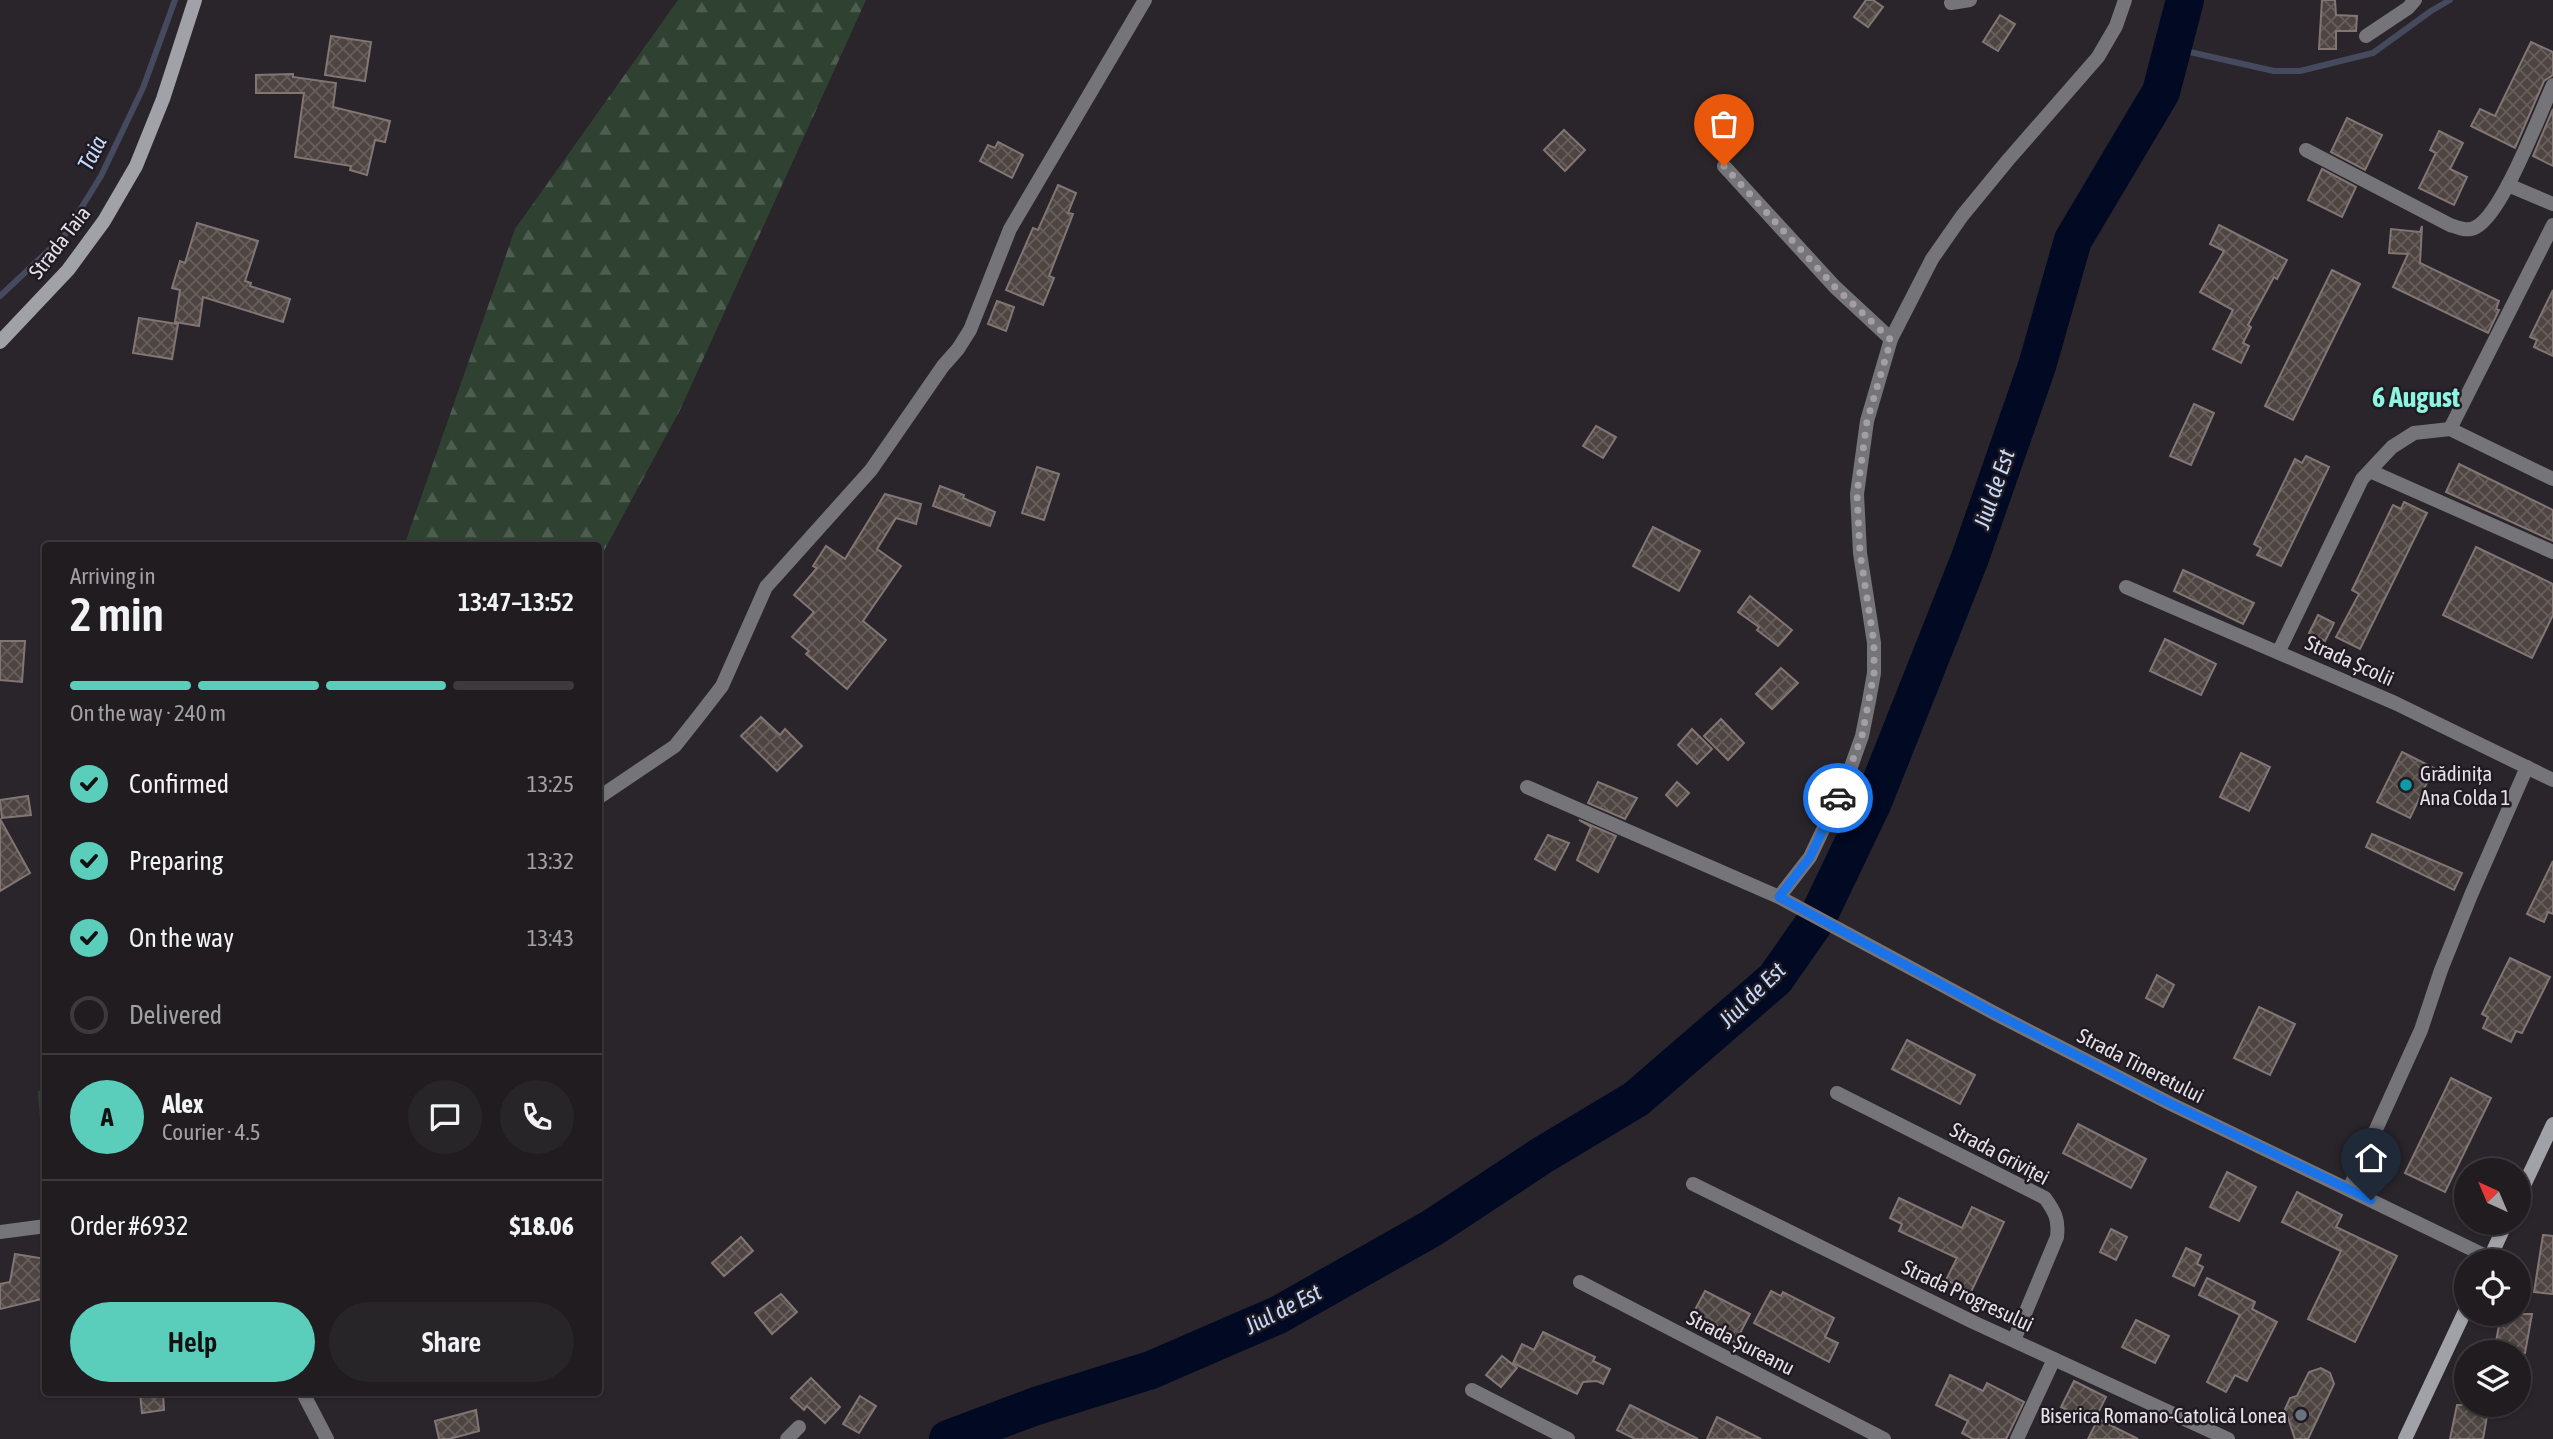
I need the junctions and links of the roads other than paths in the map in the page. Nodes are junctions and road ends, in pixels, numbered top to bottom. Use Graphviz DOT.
graph roads {
  1 [pos="195,0"];
  2 [pos="1145,0"];
  3 [pos="1970,0"];
  4 [pos="2125,0"];
  5 [pos="2415,0"];
  6 [pos="1951,3"];
  7 [pos="2366,36"];
  8 [pos="2553,85"];
  9 [pos="2306,150"];
  10 [pos="1724,166"];
  11 [pos="2508,185"];
  12 [pos="2553,204"];
  13 [pos="2553,225"];
  14 [pos="1891,340"];
  15 [pos="0,342"];
  16 [pos="2450,429"];
  17 [pos="2370,471"];
  18 [pos="2553,479"];
  19 [pos="2553,552"];
  20 [pos="2126,587"];
  21 [pos="2279,651"];
  22 [pos="2528,768"];
  23 [pos="2553,780"];
  24 [pos="1527,787"];
  25 [pos="602,795"];
  26 [pos="1779,897"];
  27 [pos="1837,1093"];
  28 [pos="2553,1124"];
  29 [pos="2531,1171"];
  30 [pos="1693,1184"];
  31 [pos="2349,1189"];
  32 [pos="42,1227"];
  33 [pos="0,1232"];
  34 [pos="2467,1249"];
  35 [pos="1580,1282"];
  36 [pos="2458,1326"];
  37 [pos="2014,1340"];
  38 [pos="2054,1359"];
  39 [pos="1472,1390"];
  40 [pos="305,1396"];
  41 [pos="799,1427"];
  42 [pos="327,1439"];
  43 [pos="787,1439"];
  44 [pos="1568,1439"];
  45 [pos="1884,1439"];
  46 [pos="2017,1439"];
  47 [pos="2228,1439"];
  48 [pos="2405,1439"];
  1 -- 15 [label="street, Strada Taia"];
  2 -- 25 [label="street"];
  3 -- 6 [label="street"];
  4 -- 14 [label="street"];
  5 -- 7 [label="street"];
  8 -- 11 [label="street"];
  9 -- 11 [label="street"];
  10 -- 14 [label="street"];
  11 -- 12 [label="street"];
  13 -- 16 [label="street"];
  14 -- 26 [label="street"];
  16 -- 17 [label="street"];
  16 -- 18 [label="street"];
  17 -- 19 [label="street"];
  17 -- 21 [label="street"];
  20 -- 21 [label="street, Strada Școlii"];
  21 -- 22 [label="street, Strada Școlii"];
  22 -- 23 [label="street, Strada Școlii"];
  22 -- 31 [label="street"];
  24 -- 26 [label="street, Strada Tineretului"];
  26 -- 31 [label="street, Strada Tineretului"];
  27 -- 37 [label="street, Strada Griviței"];
  28 -- 29 [label="street"];
  30 -- 37 [label="street, Strada Progresului"];
  31 -- 34 [label="street, Strada Tineretului"];
  32 -- 33 [label="street"];
  35 -- 45 [label="street, Strada Șureanu"];
  36 -- 48 [label="street"];
  37 -- 38 [label="street, Strada Progresului"];
  38 -- 46 [label="street"];
  38 -- 47 [label="street, Strada Progresului"];
  39 -- 44 [label="street"];
  40 -- 42 [label="street"];
  41 -- 43 [label="street"];
}
